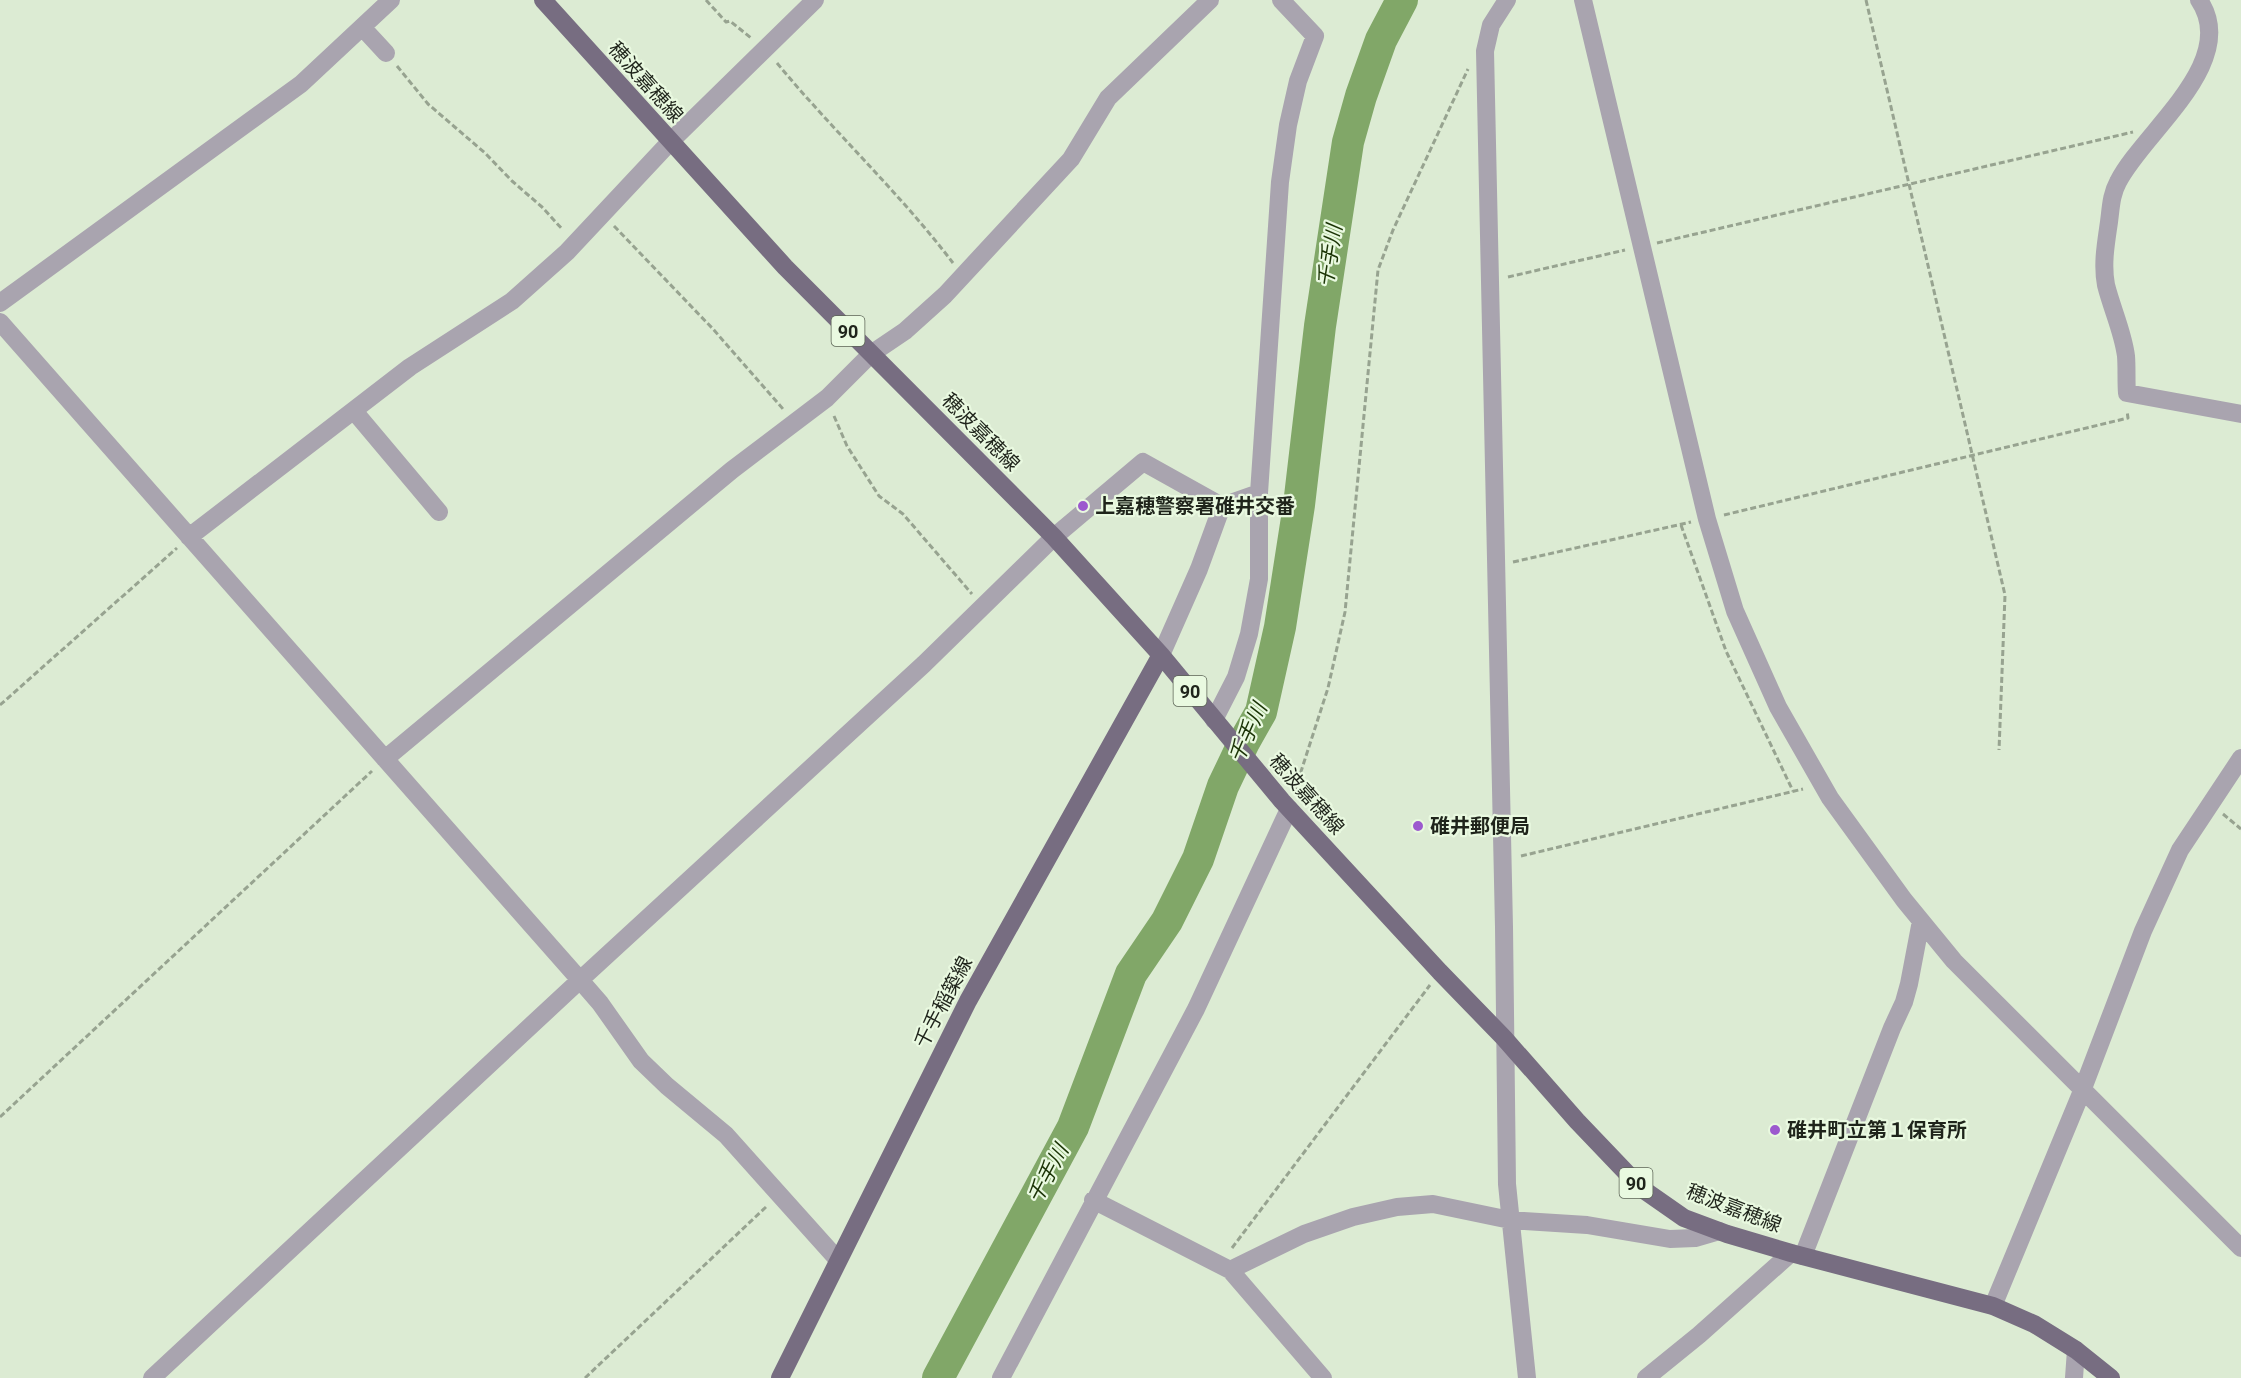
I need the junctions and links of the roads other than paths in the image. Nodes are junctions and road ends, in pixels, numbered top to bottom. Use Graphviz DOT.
graph roads {
  1 [pos="391,0"];
  2 [pos="543,0"];
  3 [pos="815,0"];
  4 [pos="1210,0"];
  5 [pos="1281,0"];
  6 [pos="1507,0"];
  7 [pos="1583,0"];
  8 [pos="2199,0"];
  9 [pos="362,27"];
  10 [pos="386,53"];
  11 [pos="670,142"];
  12 [pos="0,303"];
  13 [pos="0,322"];
  14 [pos="871,354"];
  15 [pos="354,411"];
  16 [pos="2241,414"];
  17 [pos="1259,493"];
  18 [pos="1222,506"];
  19 [pos="440,512"];
  20 [pos="189,537"];
  21 [pos="1054,537"];
  22 [pos="1161,655"];
  23 [pos="1217,724"];
  24 [pos="2241,758"];
  25 [pos="385,759"];
  26 [pos="1286,805"];
  27 [pos="1921,921"];
  28 [pos="580,980"];
  29 [pos="1504,1038"];
  30 [pos="2082,1091"];
  31 [pos="1094,1200"];
  32 [pos="1510,1220"];
  33 [pos="1719,1231"];
  34 [pos="2241,1248"];
  35 [pos="1797,1255"];
  36 [pos="838,1260"];
  37 [pos="1225,1267"];
  38 [pos="1994,1305"];
  39 [pos="2076,1350"];
  40 [pos="152,1378"];
  41 [pos="780,1378"];
  42 [pos="1001,1378"];
  43 [pos="1323,1378"];
  44 [pos="1527,1378"];
  45 [pos="1646,1378"];
  46 [pos="2074,1378"];
  47 [pos="2111,1378"];
  1 -- 9 [label="street"];
  2 -- 11 [label="main road, 穂波嘉穂線 / 90"];
  3 -- 11 [label="street"];
  4 -- 14 [label="street"];
  5 -- 17 [label="street"];
  6 -- 29 [label="street"];
  7 -- 27 [label="street"];
  8 -- 16 [label="street"];
  9 -- 10 [label="street"];
  9 -- 12 [label="street"];
  11 -- 14 [label="main road, 穂波嘉穂線 / 90"];
  11 -- 15 [label="street"];
  13 -- 20 [label="street"];
  14 -- 21 [label="main road, 穂波嘉穂線 / 90"];
  14 -- 25 [label="street"];
  15 -- 19 [label="street"];
  15 -- 20 [label="street"];
  17 -- 18 [label="street"];
  17 -- 23 [label="street"];
  18 -- 21 [label="street"];
  18 -- 22 [label="street"];
  20 -- 25 [label="street"];
  21 -- 22 [label="main road, 穂波嘉穂線 / 90"];
  21 -- 28 [label="street"];
  22 -- 23 [label="main road, 穂波嘉穂線 / 90"];
  22 -- 36 [label="main road, 千手稲築線"];
  23 -- 26 [label="main road, 穂波嘉穂線 / 90"];
  24 -- 30 [label="street"];
  25 -- 28 [label="street"];
  26 -- 29 [label="main road, 穂波嘉穂線 / 90"];
  26 -- 31 [label="street"];
  27 -- 30 [label="street"];
  27 -- 35 [label="street"];
  28 -- 36 [label="street"];
  28 -- 40 [label="street"];
  29 -- 32 [label="street"];
  29 -- 33 [label="main road, 穂波嘉穂線 / 90"];
  30 -- 34 [label="street"];
  30 -- 38 [label="street"];
  31 -- 37 [label="street"];
  31 -- 42 [label="street"];
  32 -- 33 [label="street"];
  32 -- 37 [label="street"];
  32 -- 44 [label="street"];
  33 -- 35 [label="main road, 穂波嘉穂線 / 90"];
  35 -- 38 [label="main road, 穂波嘉穂線 / 90"];
  35 -- 45 [label="street"];
  36 -- 41 [label="main road, 千手稲築線"];
  37 -- 43 [label="street"];
  38 -- 39 [label="main road, 穂波嘉穂線 / 90"];
  39 -- 46 [label="street"];
  39 -- 47 [label="main road, 穂波嘉穂線 / 90"];
}
